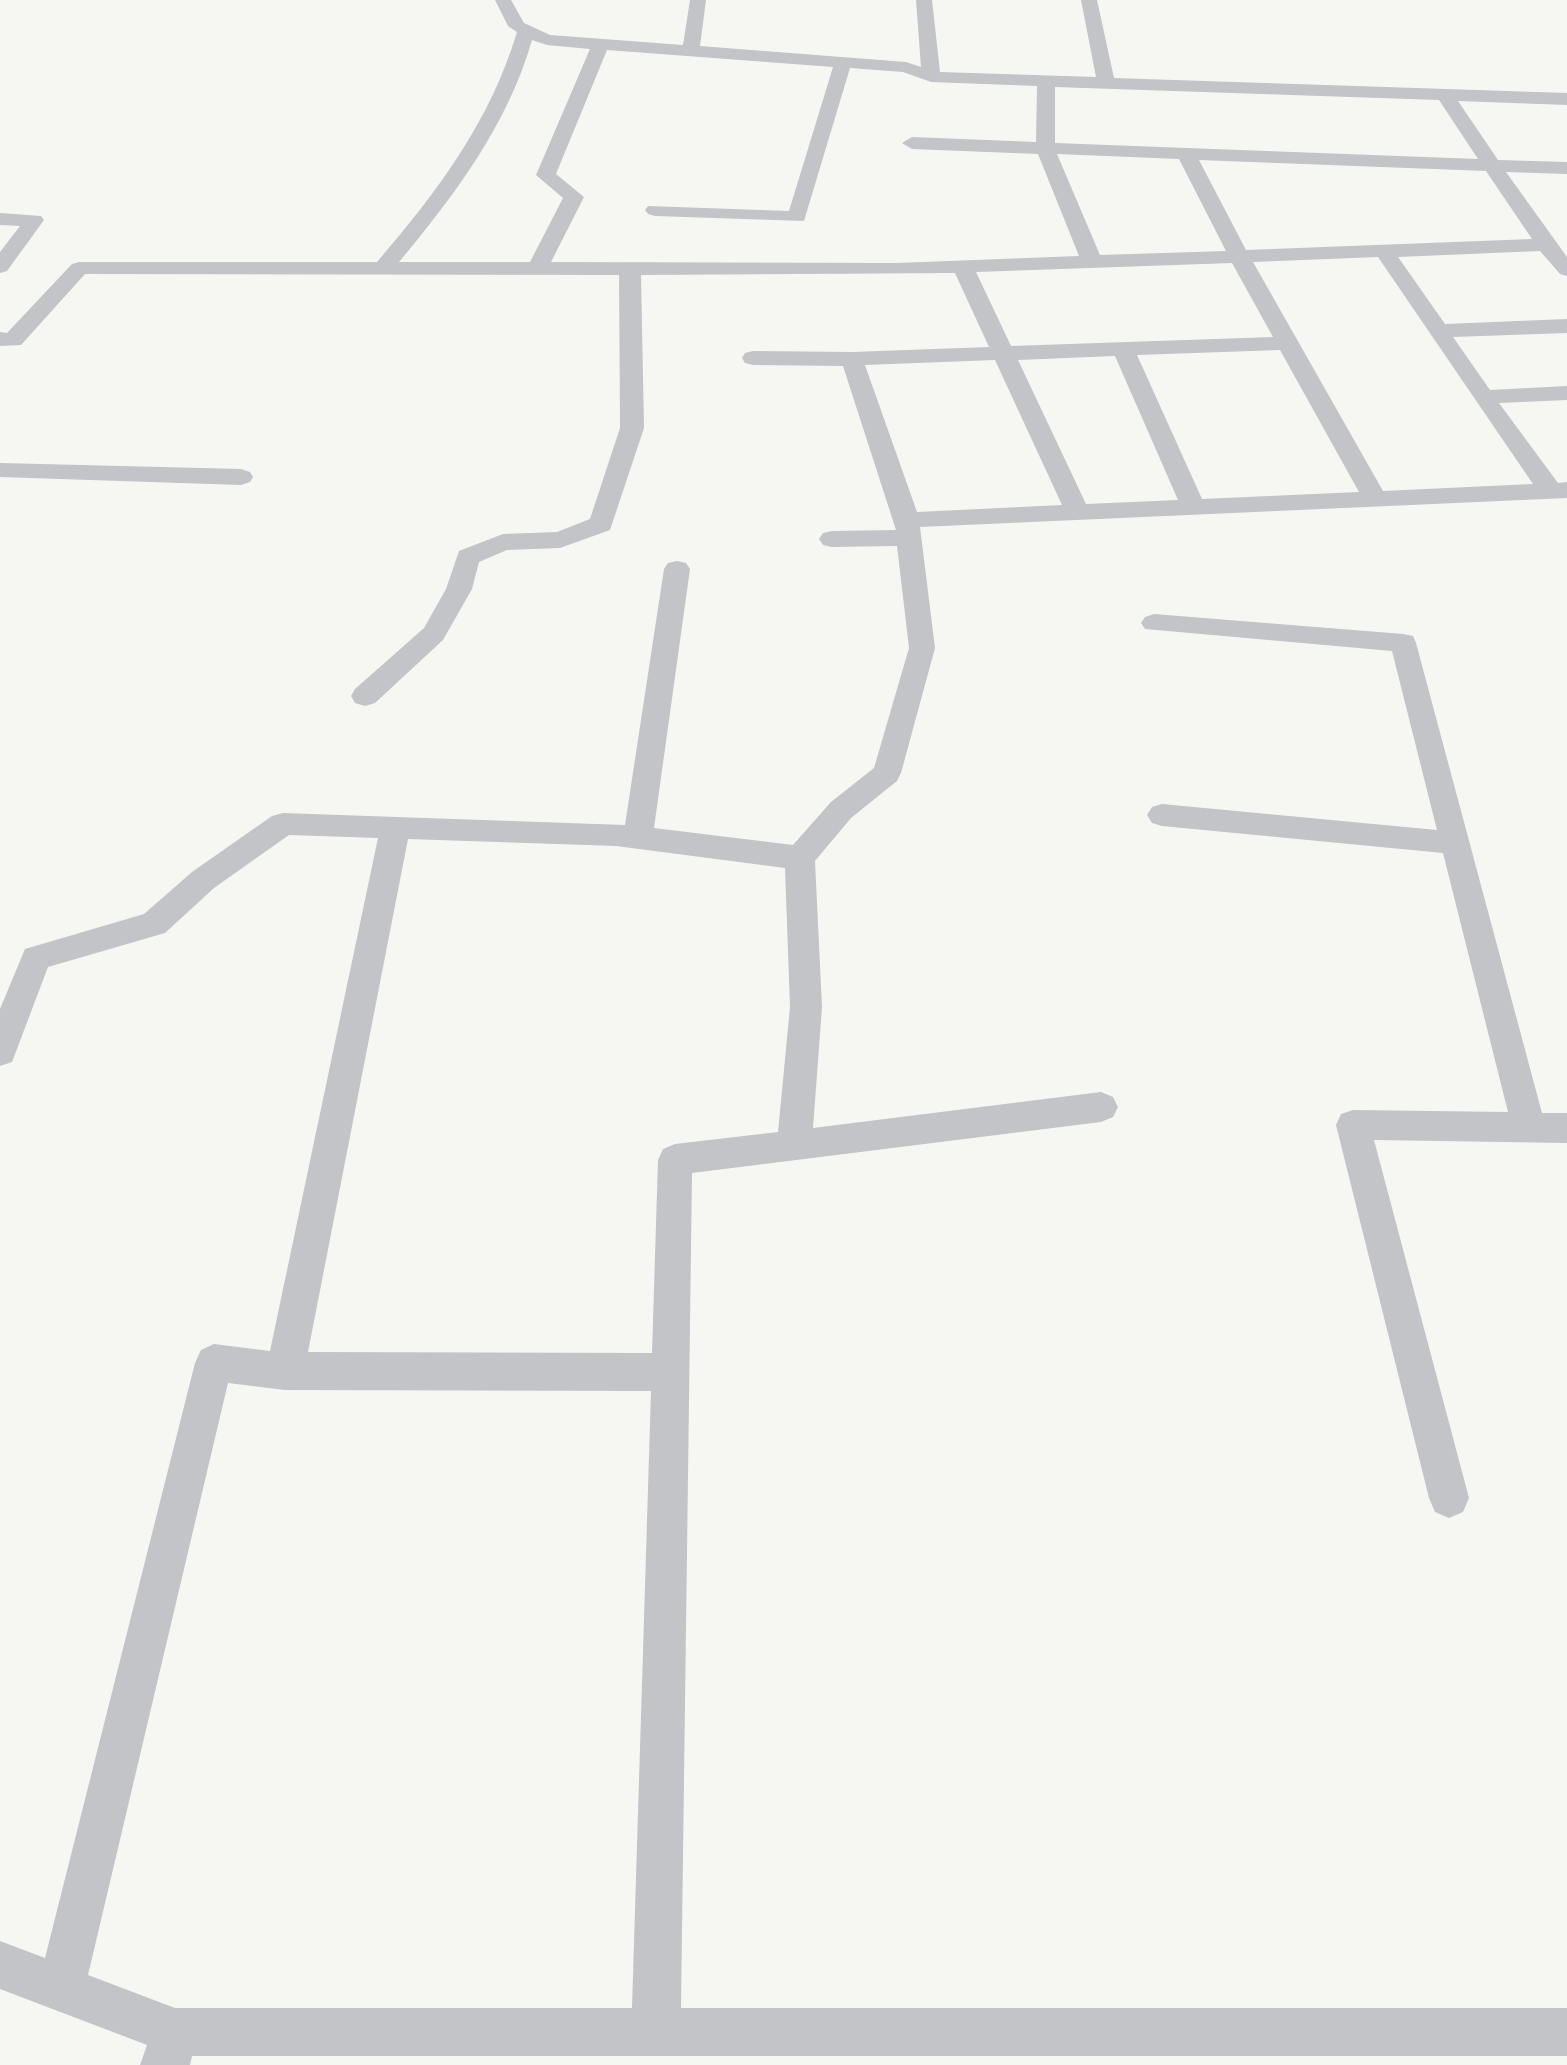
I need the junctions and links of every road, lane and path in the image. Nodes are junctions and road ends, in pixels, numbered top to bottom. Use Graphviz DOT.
graph roads {
  1 [pos="503,0"];
  2 [pos="698,0"];
  3 [pos="924,0"];
  4 [pos="1089,0"];
  5 [pos="526,30"];
  6 [pos="601,44"];
  7 [pos="691,50"];
  8 [pos="843,62"];
  9 [pos="931,77"];
  10 [pos="1046,81"];
  11 [pos="1106,83"];
  12 [pos="1445,95"];
  13 [pos="1567,99"];
  14 [pos="912,143"];
  15 [pos="1045,148"];
  16 [pos="1186,153"];
  17 [pos="1493,165"];
  18 [pos="1567,168"];
  19 [pos="655,210"];
  20 [pos="0,219"];
  21 [pos="1546,245"];
  22 [pos="1384,251"];
  23 [pos="1239,256"];
  24 [pos="1092,262"];
  25 [pos="0,267"];
  26 [pos="963,267"];
  27 [pos="630,269"];
  28 [pos="381,270"];
  29 [pos="537,270"];
  30 [pos="1567,270"];
  31 [pos="1567,326"];
  32 [pos="1438,332"];
  33 [pos="0,339"];
  34 [pos="1288,343"];
  35 [pos="1123,349"];
  36 [pos="1004,353"];
  37 [pos="753,358"];
  38 [pos="852,359"];
  39 [pos="1567,393"];
  40 [pos="1483,397"];
  41 [pos="0,470"];
  42 [pos="241,477"];
  43 [pos="1559,491"];
  44 [pos="1375,499"];
  45 [pos="1194,508"];
  46 [pos="1078,513"];
  47 [pos="908,529"];
  48 [pos="832,539"];
  49 [pos="676,569"];
  50 [pos="1154,623"];
  51 [pos="365,696"];
  52 [pos="1162,815"];
  53 [pos="395,829"];
  54 [pos="638,838"];
  55 [pos="1455,843"];
  56 [pos="800,858"];
  57 [pos="0,1052"];
  58 [pos="1101,1107"];
  59 [pos="1529,1127"];
  60 [pos="1567,1128"];
  61 [pos="794,1146"];
  62 [pos="285,1371"];
  63 [pos="670,1372"];
  64 [pos="1449,1498"];
  65 [pos="0,1965"];
  66 [pos="61,1989"];
  67 [pos="1567,2032"];
  68 [pos="656,2033"];
  69 [pos="170,2048"];
  1 -- 5 [label="street"];
  2 -- 7 [label="street"];
  3 -- 9 [label="street"];
  4 -- 11 [label="street"];
  5 -- 6 [label="street"];
  5 -- 28 [label="street"];
  6 -- 7 [label="street"];
  6 -- 29 [label="street"];
  7 -- 8 [label="street"];
  8 -- 9 [label="street"];
  8 -- 19 [label="street"];
  9 -- 10 [label="street"];
  10 -- 11 [label="street"];
  10 -- 15 [label="street"];
  11 -- 12 [label="street"];
  12 -- 13 [label="street"];
  12 -- 17 [label="street"];
  14 -- 15 [label="street"];
  15 -- 16 [label="street"];
  15 -- 24 [label="street"];
  16 -- 17 [label="street"];
  16 -- 23 [label="street"];
  17 -- 18 [label="street"];
  17 -- 21 [label="street"];
  20 -- 25 [label="street"];
  21 -- 22 [label="street"];
  21 -- 30 [label="street"];
  22 -- 23 [label="street"];
  22 -- 32 [label="street"];
  23 -- 24 [label="street"];
  23 -- 34 [label="street"];
  24 -- 26 [label="street"];
  26 -- 27 [label="street"];
  26 -- 36 [label="street"];
  27 -- 29 [label="street"];
  27 -- 51 [label="street"];
  28 -- 29 [label="street"];
  28 -- 33 [label="street"];
  31 -- 32 [label="street"];
  32 -- 40 [label="street"];
  34 -- 35 [label="street"];
  34 -- 44 [label="street"];
  35 -- 36 [label="street"];
  35 -- 45 [label="street"];
  36 -- 38 [label="street"];
  36 -- 46 [label="street"];
  37 -- 38 [label="street"];
  38 -- 47 [label="street"];
  39 -- 40 [label="street"];
  40 -- 43 [label="street"];
  41 -- 42 [label="street"];
  43 -- 44 [label="street"];
  44 -- 45 [label="street"];
  45 -- 46 [label="street"];
  46 -- 47 [label="street"];
  47 -- 48 [label="street"];
  47 -- 56 [label="street"];
  49 -- 54 [label="street"];
  50 -- 55 [label="street"];
  52 -- 55 [label="street"];
  53 -- 54 [label="street"];
  53 -- 57 [label="street"];
  53 -- 62 [label="street"];
  54 -- 56 [label="street"];
  55 -- 59 [label="street"];
  56 -- 61 [label="street"];
  58 -- 61 [label="street"];
  59 -- 60 [label="street"];
  59 -- 64 [label="street"];
  61 -- 63 [label="street"];
  62 -- 63 [label="street"];
  62 -- 66 [label="street"];
  63 -- 68 [label="street"];
  65 -- 66 [label="street"];
  66 -- 69 [label="street"];
  67 -- 68 [label="street"];
  68 -- 69 [label="street"];
}
